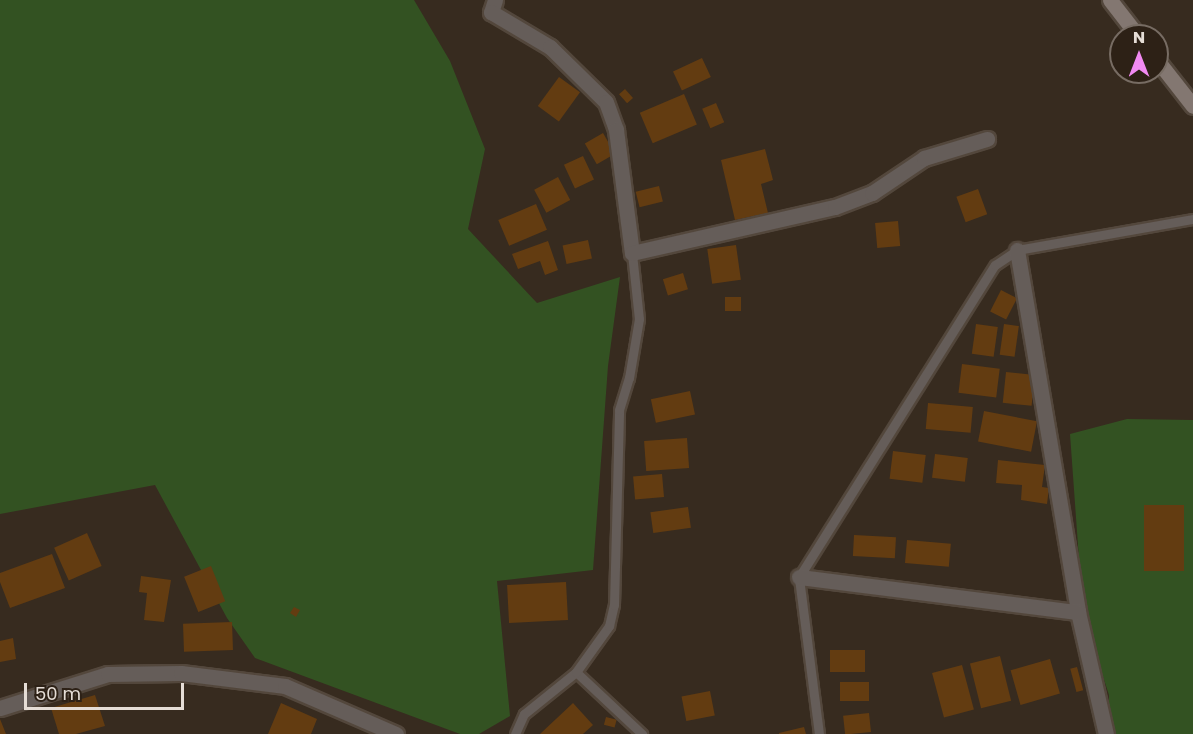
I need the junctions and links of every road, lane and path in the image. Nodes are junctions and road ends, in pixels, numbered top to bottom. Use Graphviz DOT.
graph roads {
  1 [pos="495,0"];
  2 [pos="1110,0"];
  3 [pos="1119,0"];
  4 [pos="1129,24"];
  5 [pos="1131,24"];
  6 [pos="1169,75"];
  7 [pos="1193,106"];
  8 [pos="987,139"];
  9 [pos="1193,219"];
  10 [pos="1017,250"];
  11 [pos="632,253"];
  12 [pos="800,577"];
  13 [pos="1078,612"];
  14 [pos="576,672"];
  15 [pos="0,708"];
  16 [pos="396,734"];
  17 [pos="515,734"];
  18 [pos="642,734"];
  19 [pos="819,734"];
  20 [pos="1106,734"];
  1 -- 11 [label="street"];
  2 -- 4 [label="street"];
  3 -- 5 [label="lane"];
  6 -- 7 [label="street"];
  8 -- 11 [label="street"];
  9 -- 10 [label="lane"];
  10 -- 12 [label="lane"];
  10 -- 13 [label="street"];
  11 -- 14 [label="lane"];
  12 -- 13 [label="street"];
  12 -- 19 [label="lane"];
  13 -- 20 [label="street"];
  14 -- 17 [label="lane"];
  14 -- 18 [label="lane"];
  15 -- 16 [label="street"];
}
